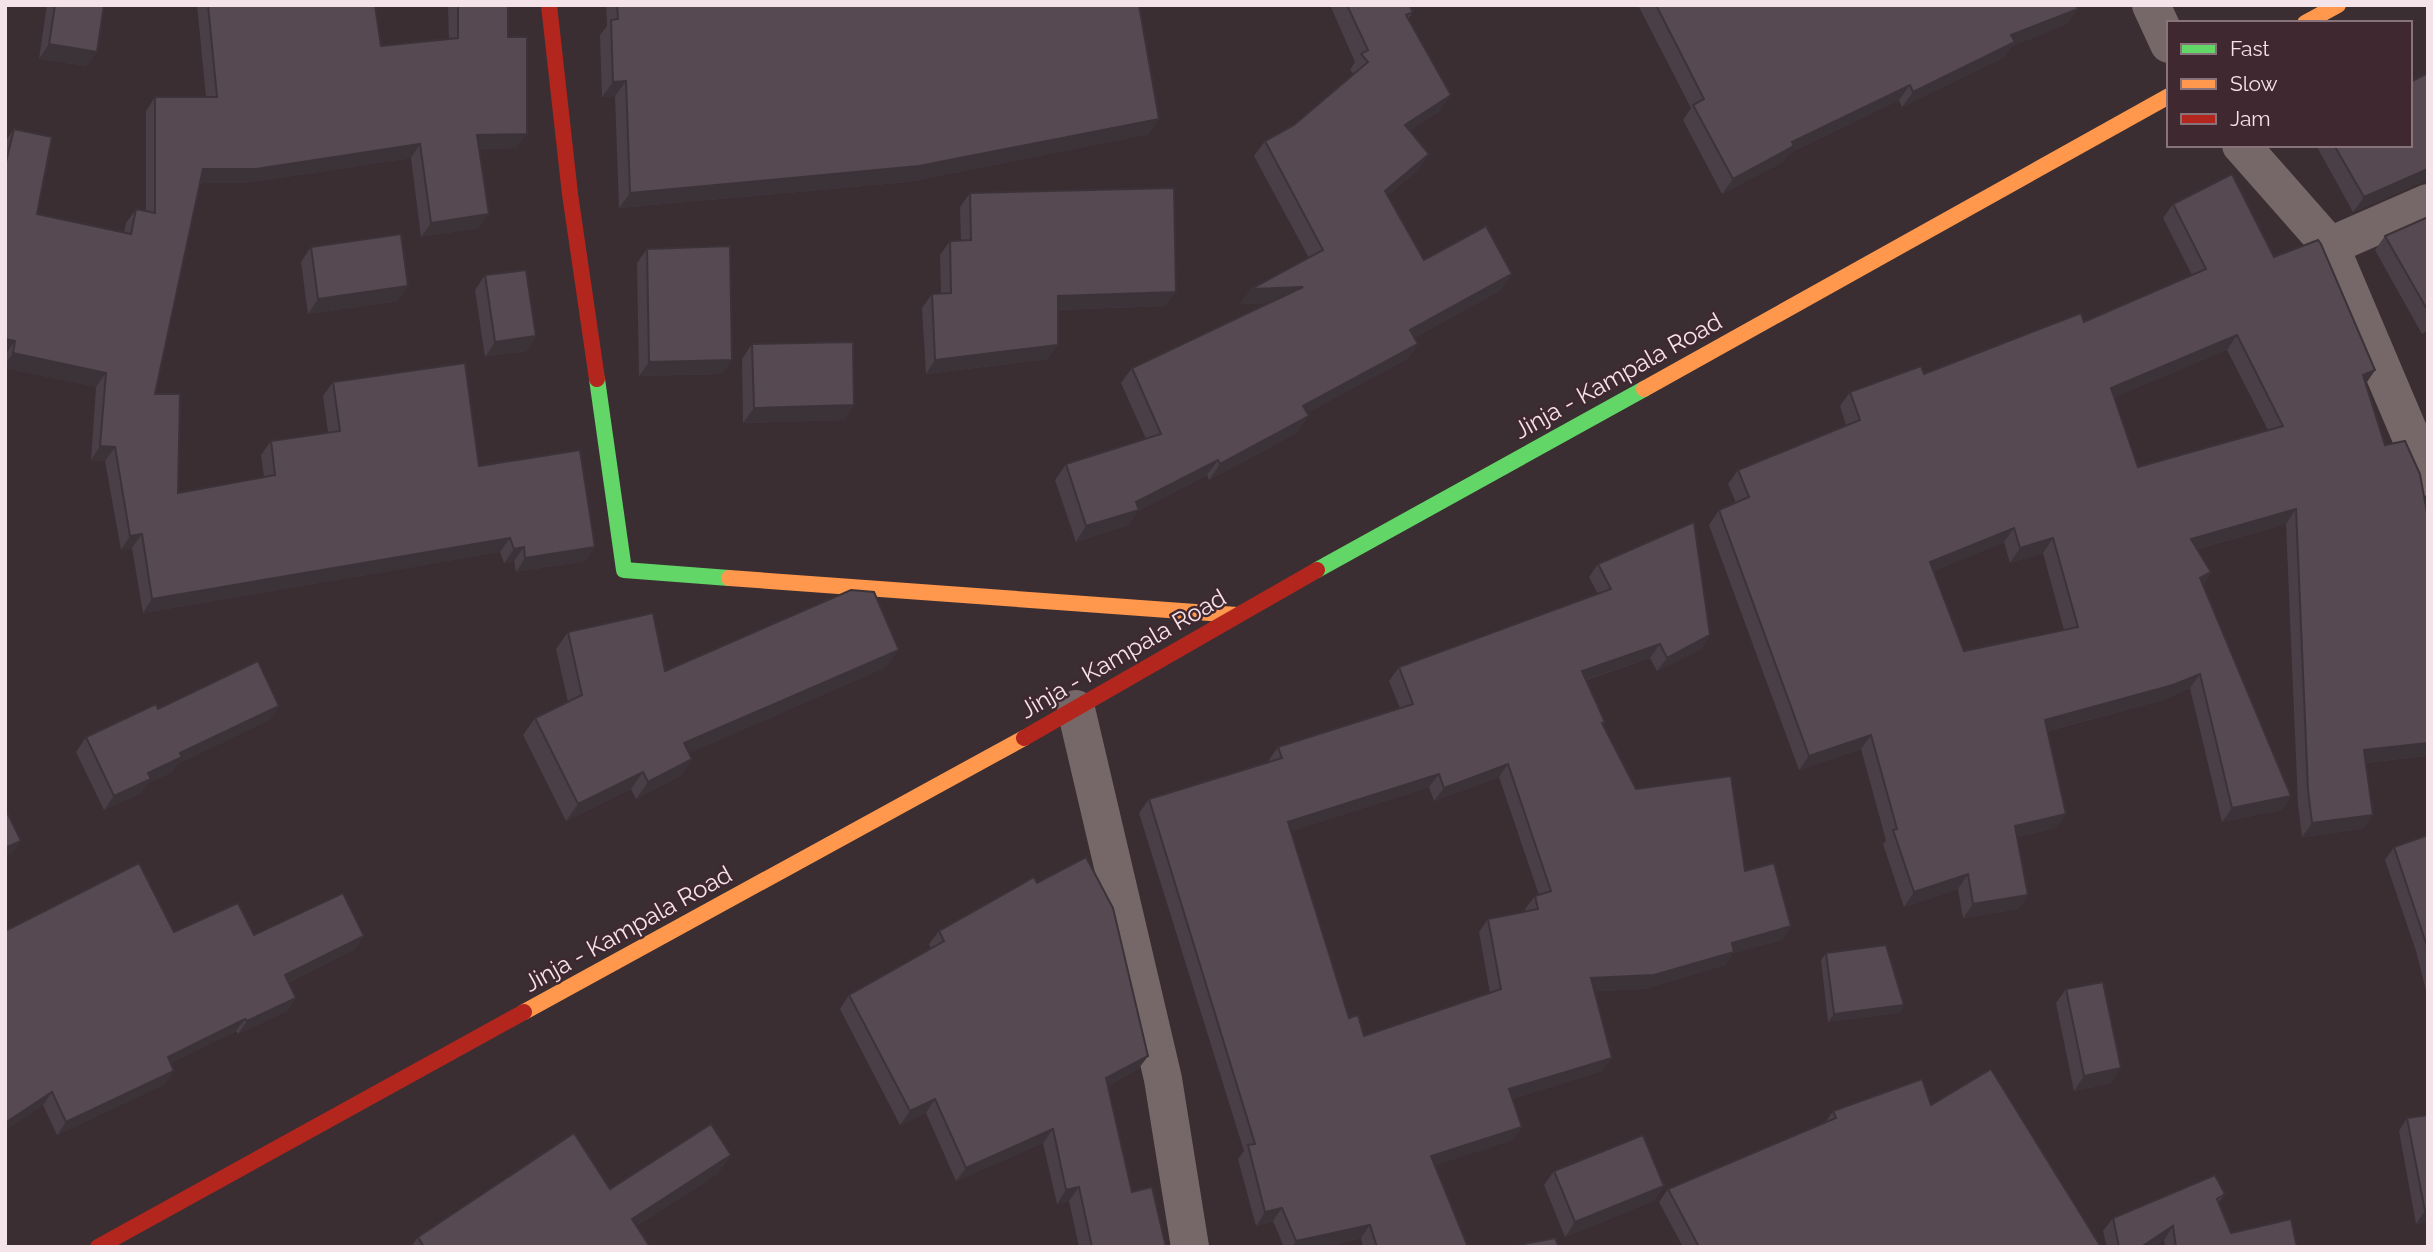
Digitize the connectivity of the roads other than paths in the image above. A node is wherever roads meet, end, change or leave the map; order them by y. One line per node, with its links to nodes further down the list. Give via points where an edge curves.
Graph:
1 (549, 5): 11 (main road, via 570,194 624,570)
2 (2151, 5): 5 (street)
3 (2338, 5): 4 (main road)
4 (2309, 21)
5 (2167, 40)
6 (2167, 97): 11 (main road, Jinja - Kampala Road)
7 (2243, 147): 9 (street)
8 (2428, 203): 9 (street)
9 (2330, 246): 10 (street)
10 (2428, 477)
11 (1237, 615): 12 (main road, Jinja - Kampala Road)
12 (1076, 709): 13 (main road, Jinja - Kampala Road); 14 (street, via 1164,1079)
13 (98, 1247)
14 (1190, 1247)

